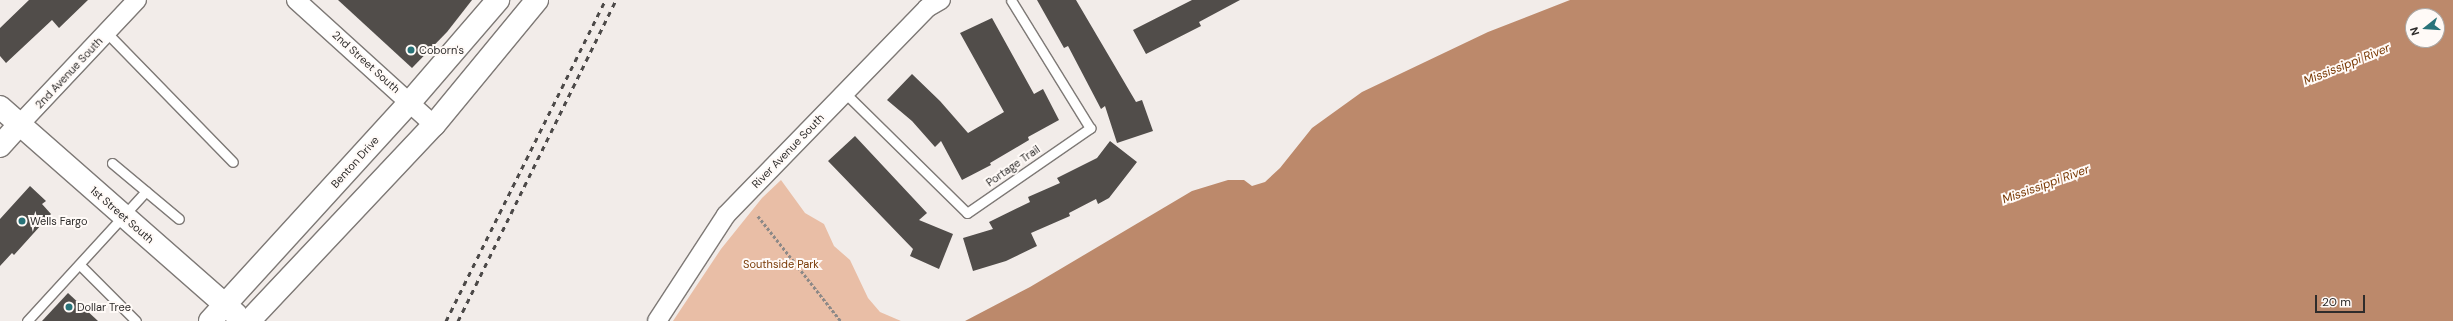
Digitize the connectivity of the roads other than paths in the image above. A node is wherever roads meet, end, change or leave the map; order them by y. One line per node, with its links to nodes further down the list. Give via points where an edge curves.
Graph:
1 (296, 0): 9 (street, 2nd Street South)
2 (498, 0): 9 (main road, Benton Drive)
3 (537, 0): 12 (main road)
4 (1011, 0): 8 (lane, Portage Trail, via 1090,128 967,213)
5 (135, 1): 7 (street, 2nd Avenue South)
6 (930, 3): 8 (street, River Avenue South)
7 (107, 33): 11 (street, 2nd Avenue South); 14 (lane)
8 (845, 93): 26 (street, River Avenue South, via 726,215)
9 (410, 102): 12 (street, 2nd Street South); 20 (main road, Benton Drive)
10 (0, 107): 11 (main road, 1st Street South)
11 (19, 125): 13 (main road, 2nd Avenue South); 17 (main road, 1st Street South)
12 (434, 125): 25 (main road)
13 (0, 146)
14 (234, 162)
15 (112, 163): 16 (lane)
16 (146, 191): 17 (lane); 18 (lane)
17 (123, 217): 19 (lane); 20 (main road, 1st Street South)
18 (179, 219)
19 (80, 265): 21 (lane); 22 (lane)
20 (224, 304): 23 (main road, Benton Drive); 24 (main road, 1st Street South)
21 (27, 321)
22 (136, 321)
23 (210, 321)
24 (245, 321)
25 (249, 321)
26 (657, 321)

